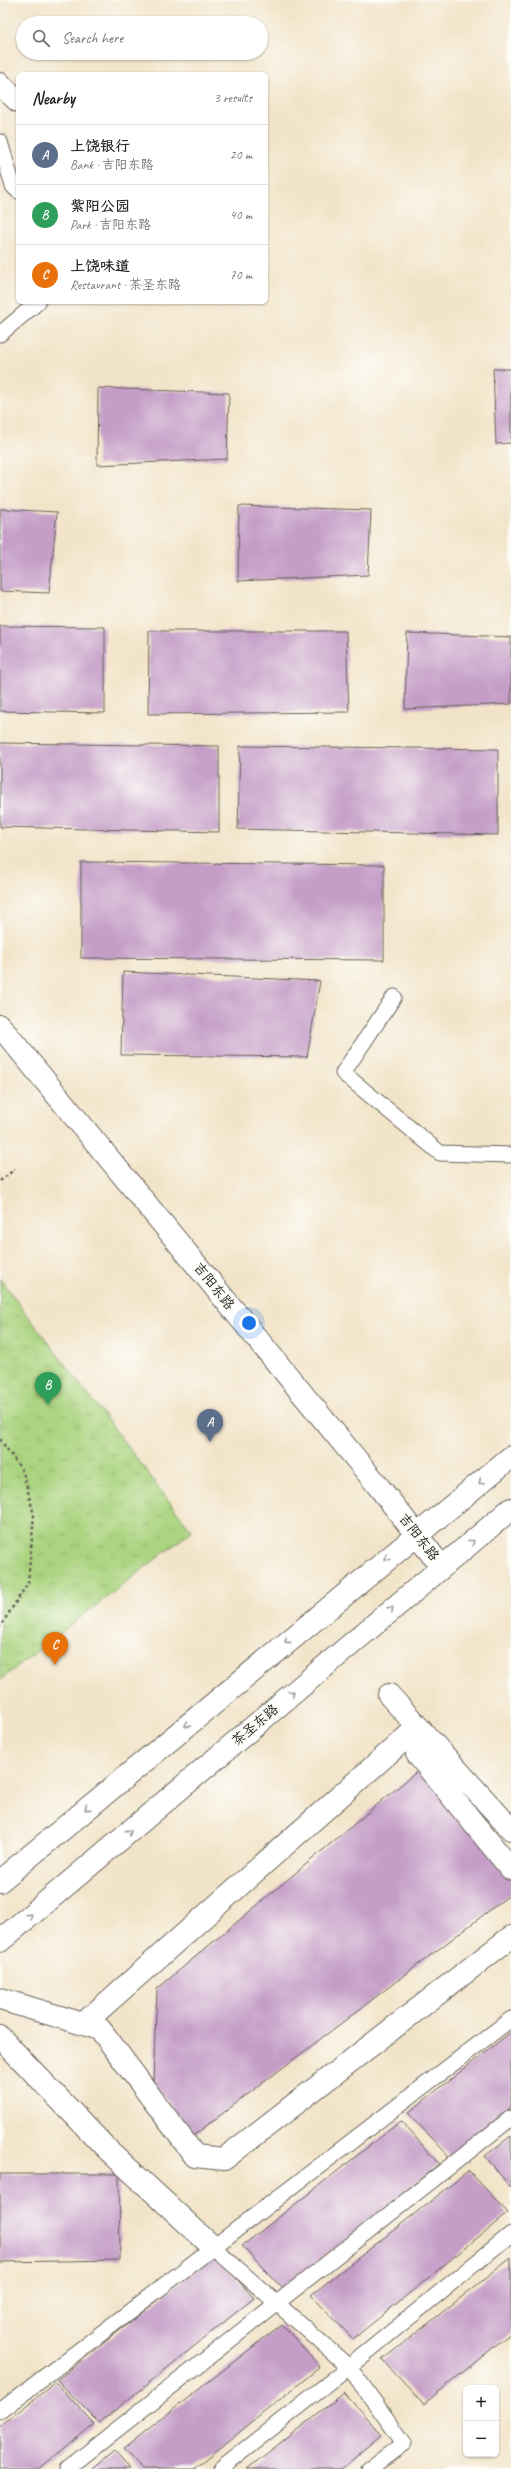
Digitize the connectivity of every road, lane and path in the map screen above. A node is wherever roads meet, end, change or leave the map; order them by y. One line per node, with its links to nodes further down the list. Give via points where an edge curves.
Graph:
1 (0, 84): 2 (main road)
2 (16, 99)
3 (0, 142): 4 (lane)
4 (16, 189)
5 (36, 304): 6 (lane)
6 (0, 334)
7 (394, 998): 9 (lane, via 343,1073 440,1153)
8 (0, 1026): 15 (main road, 吉阳东路)
9 (511, 1155)
10 (15, 1169): 11 (path)
11 (0, 1181)
12 (0, 1439): 17 (path, via 23,1472 34,1516 28,1582)
13 (511, 1457): 15 (main road, one-way to 15)
14 (511, 1509): 16 (main road, 茶圣东路, one-way to 14)
15 (417, 1533): 16 (main road, 吉阳东路); 22 (main road, one-way to 22)
16 (441, 1566): 24 (main road, 茶圣东路, one-way to 16)
17 (0, 1628)
18 (389, 1694): 19 (main road)
19 (418, 1727): 20 (main road); 21 (main road, via 417,1754); 27 (main road)
20 (511, 1829)
21 (511, 1869)
22 (0, 1881)
23 (511, 1937): 27 (main road, via 224,2159 195,2156 100,2029)
24 (0, 1941)
25 (0, 1999): 27 (main road)
26 (511, 2019): 31 (lane)
27 (83, 2024)
28 (0, 2037): 31 (main road, via 106,2148)
29 (511, 2118): 32 (lane)
30 (511, 2234): 33 (lane)
31 (213, 2247): 32 (lane); 34 (lane)
32 (277, 2304): 33 (lane); 35 (lane)
33 (349, 2367): 36 (lane); 37 (lane, via 404,2443)
34 (0, 2411)
35 (66, 2469)
36 (220, 2469)
37 (369, 2469)

